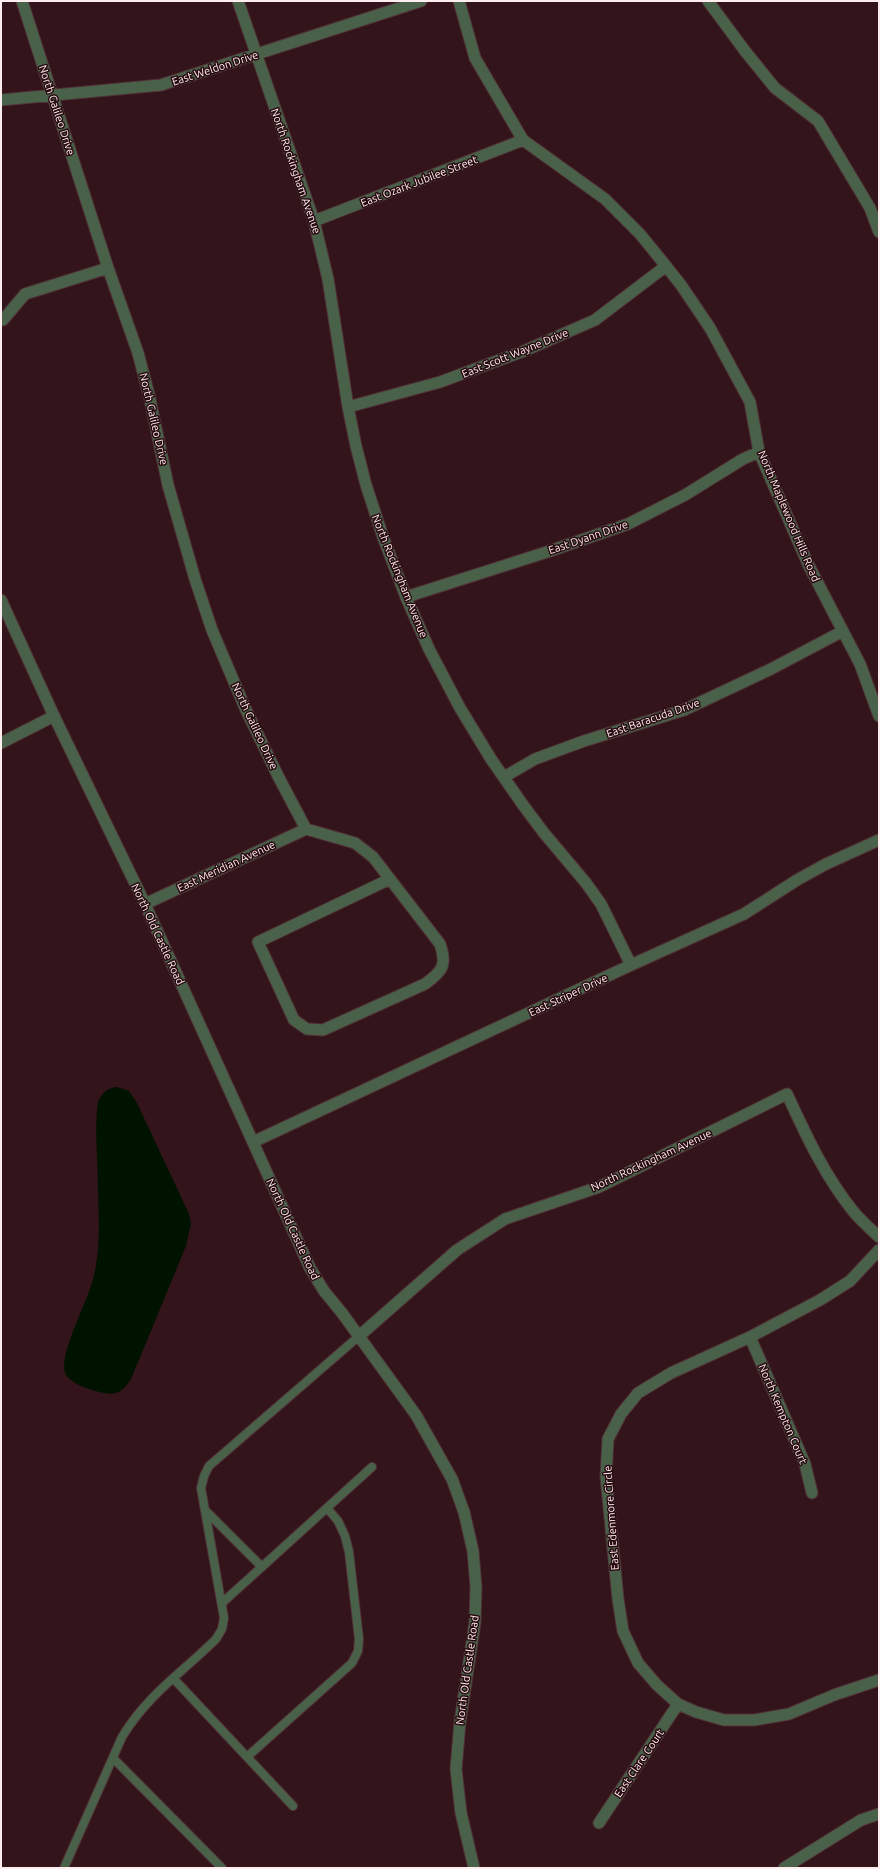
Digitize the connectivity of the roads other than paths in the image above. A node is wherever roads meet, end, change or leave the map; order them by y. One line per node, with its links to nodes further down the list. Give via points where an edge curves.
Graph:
1 (22, 1): 7 (street, North Galileo Drive)
2 (238, 1): 6 (street, North Rockingham Avenue)
3 (422, 1): 6 (street, East Weldon Drive)
4 (459, 1): 9 (street, North Maplewood Hills Road, via 475,58)
5 (708, 1): 11 (street, via 775,88 818,121 870,208)
6 (256, 54): 7 (street, East Weldon Drive, via 161,85); 10 (street, North Rockingham Avenue)
7 (52, 96): 8 (street, East Weldon Drive); 13 (street, North Galileo Drive)
8 (1, 100)
9 (523, 140): 10 (street, East Ozark Jubilee Street); 12 (street, North Maplewood Hills Road, via 605,199 640,234)
10 (314, 221): 15 (street, North Rockingham Avenue, via 328,279)
11 (879, 232)
12 (666, 266): 15 (street, East Scott Wayne Drive, via 595,320 524,351 440,382); 16 (street, North Maplewood Hills Road, via 710,328 750,402)
13 (108, 268): 14 (street, via 25,294); 24 (street, North Galileo Drive, via 138,353 168,485 212,630 246,710)
14 (3, 320)
15 (348, 407): 17 (street, North Rockingham Avenue, via 366,485)
16 (760, 452): 17 (street, East Dyann Drive, via 743,458 685,496 628,524); 19 (street, North Maplewood Hills Road, via 809,566)
17 (406, 597): 23 (street, North Rockingham Avenue, via 429,649 460,708)
18 (1, 600): 20 (street, North Old Castle Road)
19 (843, 630): 21 (street, North Maplewood Hills Road, via 860,664); 23 (street, East Baracuda Drive, via 771,669 684,710 535,759)
20 (54, 716): 22 (street); 27 (street, North Old Castle Road)
21 (879, 716)
22 (1, 742)
23 (504, 777): 28 (street, North Rockingham Avenue, via 544,833 601,904)
24 (306, 828): 26 (street, via 355,843 373,856); 27 (street, East Meridian Avenue)
25 (879, 840): 28 (street, East Striper Drive, via 826,864 744,914)
26 (390, 879): 26 (street, via 440,944 444,958 439,974 425,984 323,1030 307,1029 294,1020 258,942)
27 (145, 904): 29 (street, North Old Castle Road)
28 (631, 965): 29 (street, East Striper Drive)
29 (253, 1142): 32 (street, North Old Castle Road, via 310,1268)
30 (879, 1237): 32 (street, North Rockingham Avenue, via 854,1212 826,1174 808,1141 788,1094 599,1187 505,1218 457,1250)
31 (879, 1250): 33 (street, East Edenmore Circle, via 850,1282)
32 (358, 1336): 37 (lane, via 209,1466 201,1488); 50 (street, North Old Castle Road, via 416,1415 436,1448 464,1512 476,1586 475,1622 460,1722 456,1769 461,1813)
33 (750, 1337): 35 (street, North Kempton Court, via 805,1464); 42 (street, East Edenmore Circle, via 671,1373 638,1393 621,1414 608,1439 606,1477 623,1631 638,1663)
34 (372, 1467): 36 (lane)
35 (812, 1493)
36 (327, 1508): 38 (lane); 43 (lane, via 340,1526 349,1552 359,1639 358,1651 352,1663)
37 (205, 1510): 38 (lane); 39 (lane)
38 (262, 1567): 39 (lane)
39 (222, 1603): 40 (lane, via 224,1618 222,1629 216,1639)
40 (173, 1678): 43 (lane); 44 (lane, via 143,1706 132,1721)
41 (879, 1680): 42 (street, East Edenmore Circle, via 834,1695 790,1714 754,1720 724,1720)
42 (678, 1704): 47 (street, East Clare Court)
43 (247, 1757): 45 (lane)
44 (113, 1758): 48 (lane); 49 (lane)
45 (293, 1806)
46 (879, 1814): 51 (street, via 861,1820)
47 (599, 1822)
48 (64, 1868)
49 (222, 1868)
50 (474, 1868)
51 (784, 1868)

